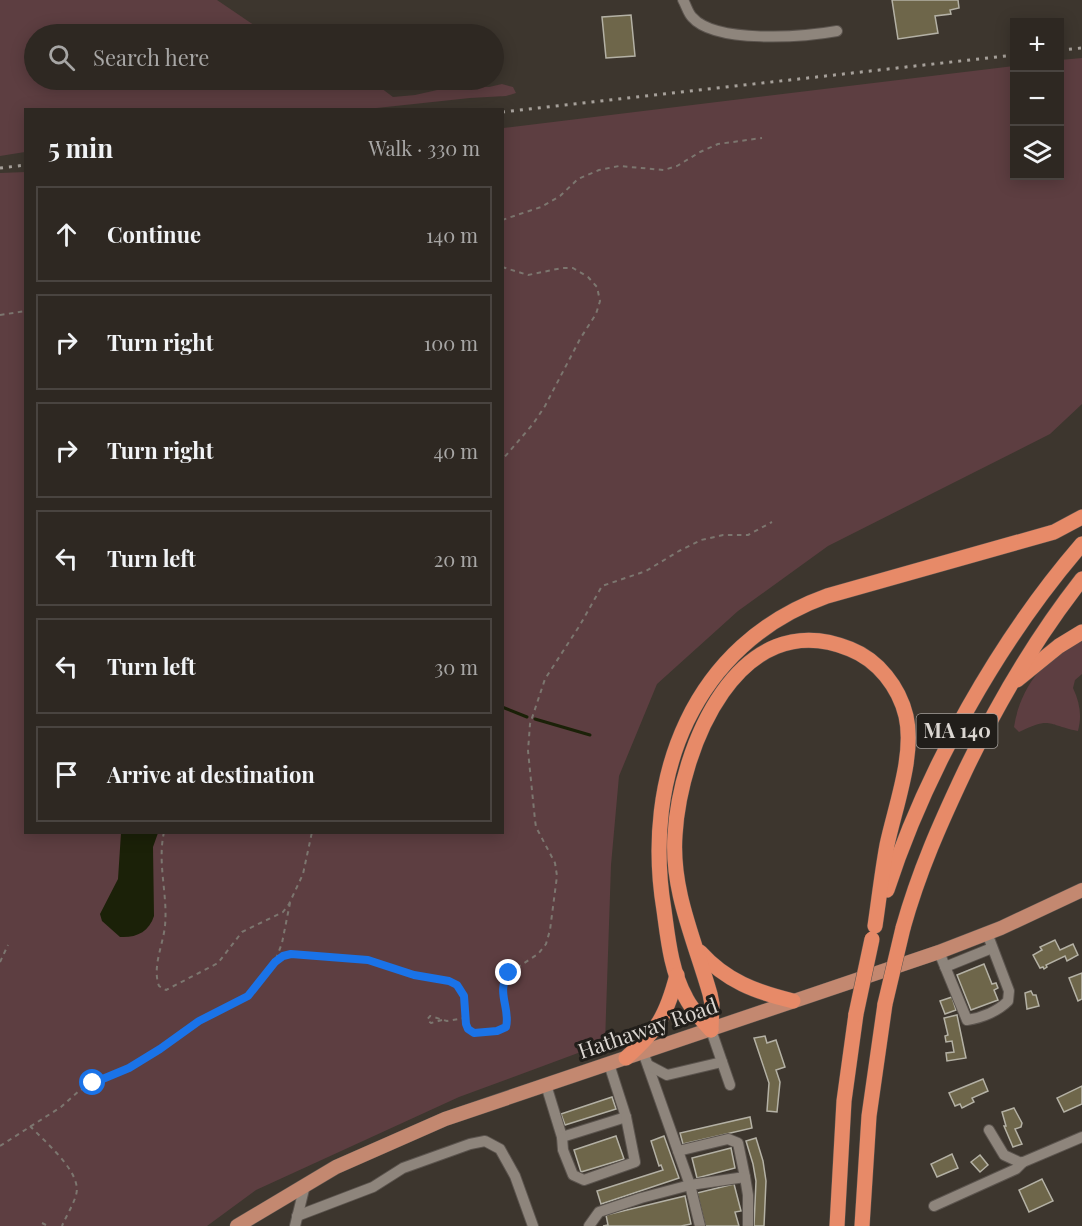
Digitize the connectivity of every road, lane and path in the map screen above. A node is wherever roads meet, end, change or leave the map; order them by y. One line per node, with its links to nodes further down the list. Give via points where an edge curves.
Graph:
1 (683, 0): 2 (street, via 692,17 705,27 724,33 784,38)
2 (837, 31)
3 (762, 138): 4 (path, via 718,144 664,170 619,166 599,170 578,178 560,196 541,207)
4 (504, 219)
5 (504, 268): 8 (path, via 528,276 573,267 597,287 600,300 545,406)
6 (24, 311): 7 (path)
7 (0, 315)
8 (504, 458)
9 (1082, 517): 28 (highway, via 1054,532 1013,545 812,602 768,625 724,663 687,719 673,752 663,799 658,871)
10 (772, 522): 30 (path, via 748,535 701,540 646,572 605,584 597,591 545,679 530,724 528,751 535,820 557,870 548,938 538,954 504,980 506,1027 474,1033 468,1029)
11 (1082, 544): 19 (highway, MA 140, via 1025,616 963,719 904,843)
12 (1082, 579): 14 (highway, MA 140)
13 (1082, 632): 14 (highway)
14 (1008, 688): 47 (highway, MA 140, bridge, via 939,826 917,881 885,1004)
15 (164, 834): 18 (path, via 160,865 165,917 156,976 163,990 218,963 242,932 283,912)
16 (312, 834): 18 (path)
17 (1081, 894): 20 (main road, Hathaway Road)
18 (291, 901): 26 (path)
19 (874, 932): 22 (highway, via 887,847 906,766 906,717 893,686 864,656 833,643 795,642 764,652 751,661 723,693 698,736 680,798 675,846 682,905); 42 (highway, MA 140, bridge, via 856,1014)
20 (987, 933): 23 (street); 24 (main road, Hathaway Road)
21 (8, 945): 25 (path)
22 (696, 947): 29 (highway, via 714,967 739,984); 32 (highway, via 712,1004)
23 (992, 948): 27 (street); 27 (street, via 1009,991 1008,1001 976,1019 967,1020)
24 (939, 952): 27 (street); 29 (main road, Hathaway Road)
25 (0, 962)
26 (275, 962): 30 (path, via 291,954 360,959 449,981 464,996); 40 (path, via 248,996 199,1021 129,1068 80,1090)
27 (945, 967)
28 (677, 975): 32 (highway, via 686,998); 33 (highway, via 665,1013)
29 (793, 1001): 32 (main road, Hathaway Road)
30 (465, 1018): 31 (path)
31 (442, 1020)
32 (711, 1030): 34 (main road, Hathaway Road); 35 (street)
33 (626, 1058): 34 (main road, Hathaway Road); 36 (main road, Hathaway Road)
34 (645, 1058): 35 (street, via 667,1075); 46 (street)
35 (722, 1062): 38 (street)
36 (609, 1064): 37 (main road, Hathaway Road); 39 (street)
37 (546, 1085): 43 (street); 50 (main road, Hathaway Road, via 426,1127)
38 (730, 1085)
39 (626, 1117): 43 (street); 43 (street, via 635,1162 584,1180 573,1175)
40 (30, 1126): 45 (path); 56 (path, via 76,1180 76,1195)
41 (989, 1130): 48 (street, via 1004,1155)
42 (842, 1131): 62 (highway); 63 (highway, MA 140)
43 (562, 1137)
44 (1080, 1137): 48 (street)
45 (0, 1146)
46 (678, 1151): 49 (street, via 728,1139 738,1143); 51 (street)
47 (866, 1153): 64 (highway, MA 140); 65 (highway)
48 (1023, 1162): 52 (street, via 1016,1169)
49 (745, 1176): 51 (street); 61 (street)
50 (305, 1185): 53 (street); 57 (main road, Hathaway Road)
51 (690, 1185): 59 (street, via 599,1212); 60 (street)
52 (934, 1206)
53 (296, 1221): 58 (street, via 373,1187 404,1168 485,1142 500,1149 515,1176)
54 (42, 1223): 55 (path)
55 (48, 1226)
56 (62, 1226)
57 (237, 1226)
58 (533, 1226)
59 (589, 1226)
60 (700, 1226)
61 (748, 1226)
62 (828, 1226)
63 (837, 1226)
64 (862, 1226)
65 (869, 1226)

